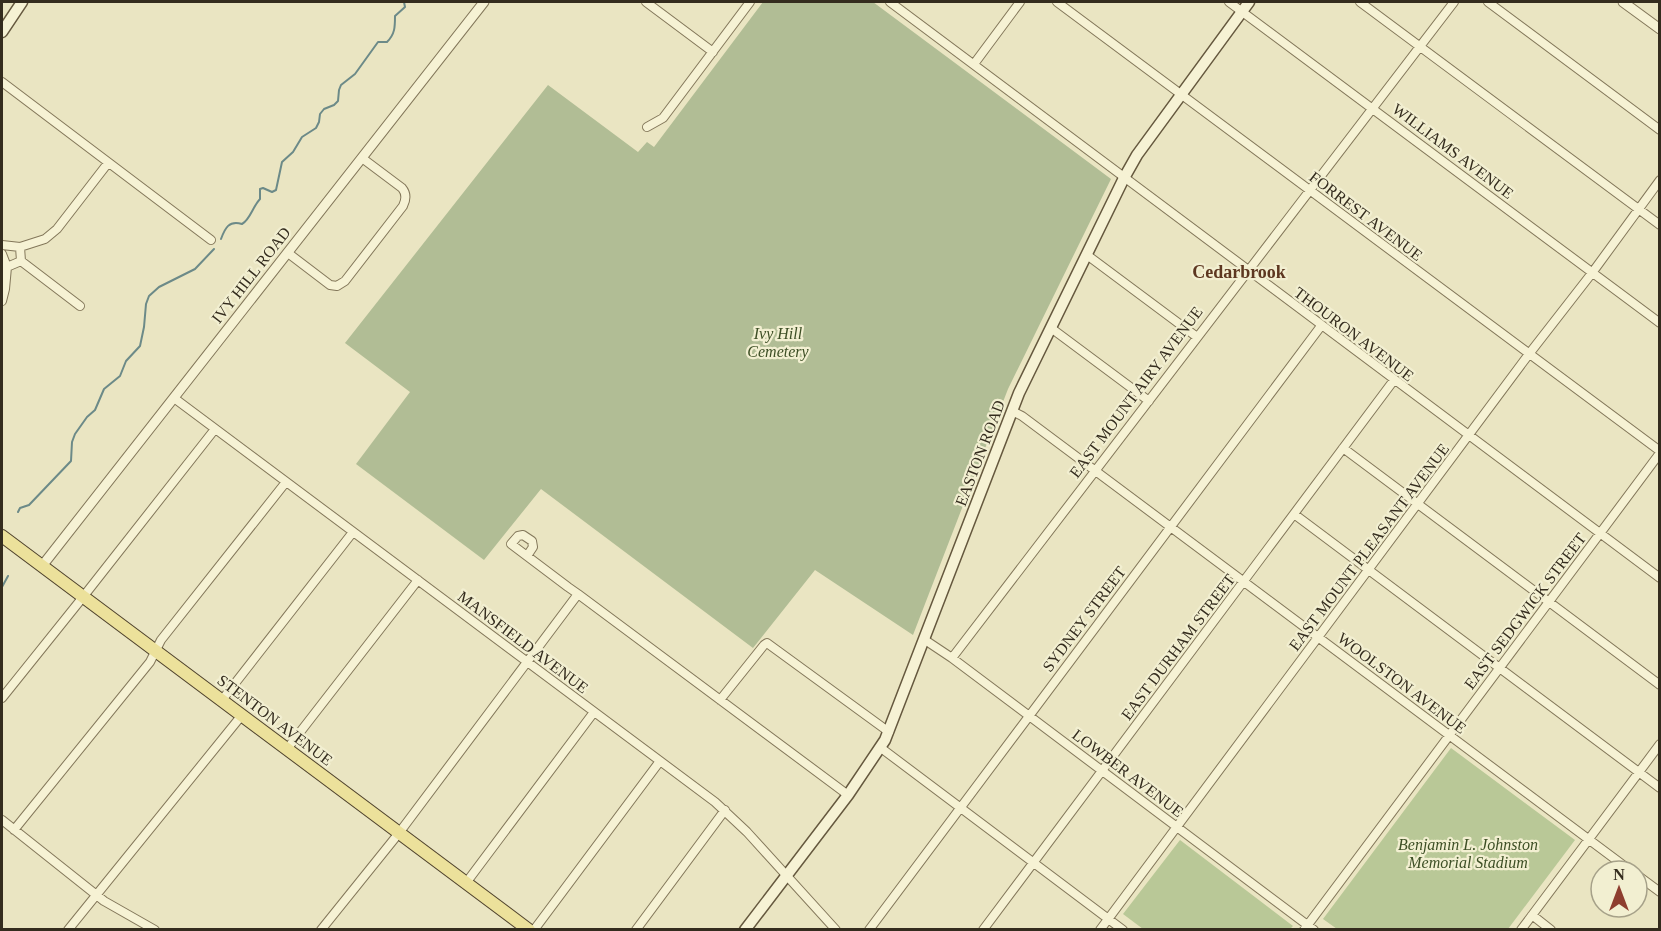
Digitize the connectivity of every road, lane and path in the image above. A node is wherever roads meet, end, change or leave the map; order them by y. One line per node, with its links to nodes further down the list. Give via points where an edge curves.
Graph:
1 (22, 2): 15 (main road)
2 (484, 2): 24 (street, IVY HILL ROAD)
3 (646, 2): 17 (street)
4 (750, 2): 17 (street)
5 (890, 2): 18 (street, THOURON AVENUE)
6 (1020, 2): 18 (street)
7 (1057, 2): 20 (street, FORREST AVENUE)
8 (1229, 2): 13 (street, WILLIAMS AVENUE)
9 (1360, 2): 16 (street)
10 (1454, 2): 16 (street, EAST MOUNT AIRY AVENUE)
11 (1488, 2): 23 (street)
12 (1623, 2): 14 (street)
13 (1245, 6): 20 (main road, EASTON ROAD); 21 (street, WILLIAMS AVENUE)
14 (1659, 29)
15 (2, 32)
16 (1420, 46): 21 (street, EAST MOUNT AIRY AVENUE); 29 (street)
17 (713, 52): 22 (street, via 663,118)
18 (974, 64): 26 (street, THOURON AVENUE)
19 (2, 82): 25 (street)
20 (1181, 94): 26 (main road, EASTON ROAD); 28 (street, FORREST AVENUE)
21 (1373, 109): 28 (street, EAST MOUNT AIRY AVENUE); 40 (street, WILLIAMS AVENUE)
22 (647, 127)
23 (1659, 130)
24 (362, 158): 34 (street, IVY HILL ROAD); 34 (street, via 402,188 406,200 345,281 330,285)
25 (108, 163): 31 (street); 33 (street, via 57,230 45,239)
26 (1124, 178): 36 (main road, EASTON ROAD); 39 (street, THOURON AVENUE)
27 (1659, 180): 29 (street, EAST MOUNT PLEASANT AVENUE)
28 (1310, 190): 39 (street, EAST MOUNT AIRY AVENUE); 47 (street, FORREST AVENUE)
29 (1638, 209): 30 (street); 40 (street, EAST MOUNT PLEASANT AVENUE)
30 (1659, 225)
31 (211, 240)
32 (2, 245): 33 (street)
33 (21, 247): 37 (street)
34 (288, 253): 49 (street, IVY HILL ROAD)
35 (2, 254): 38 (street)
36 (1087, 255): 45 (main road, EASTON ROAD); 46 (street)
37 (21, 261): 38 (street); 42 (street)
38 (7, 267): 41 (street)
39 (1248, 271): 44 (street, THOURON AVENUE); 46 (street, EAST MOUNT AIRY AVENUE)
40 (1593, 273): 43 (street, WILLIAMS AVENUE); 47 (street, EAST MOUNT PLEASANT AVENUE)
41 (2, 301)
42 (80, 306)
43 (1659, 323)
44 (1321, 326): 48 (street, THOURON AVENUE); 60 (street, SYDNEY STREET)
45 (1051, 328): 50 (street); 51 (main road, EASTON ROAD)
46 (1197, 337): 50 (street, EAST MOUNT AIRY AVENUE)
47 (1529, 354): 53 (street, EAST MOUNT PLEASANT AVENUE); 55 (street, FORREST AVENUE)
48 (1394, 380): 53 (street, THOURON AVENUE); 54 (street, EAST DURHAM STREET)
49 (174, 398): 52 (street, MANSFIELD AVENUE); 65 (street, IVY HILL ROAD)
50 (1149, 401): 56 (street, EAST MOUNT AIRY AVENUE)
51 (1012, 411): 56 (street, WOOLSTON AVENUE); 74 (main road, EASTON ROAD)
52 (215, 429): 57 (street, MANSFIELD AVENUE); 71 (street)
53 (1468, 436): 58 (street, EAST MOUNT PLEASANT AVENUE); 62 (street, THOURON AVENUE)
54 (1343, 448): 58 (street); 59 (street, EAST DURHAM STREET)
55 (1659, 452): 62 (street, EAST SEDGWICK STREET)
56 (1095, 470): 60 (street, WOOLSTON AVENUE); 76 (street, EAST MOUNT AIRY AVENUE)
57 (286, 482): 61 (street, MANSFIELD AVENUE); 75 (street)
58 (1417, 504): 66 (street, EAST MOUNT PLEASANT AVENUE); 72 (street)
59 (1294, 514): 66 (street); 69 (street, EAST DURHAM STREET)
60 (1170, 526): 69 (street, WOOLSTON AVENUE); 85 (street, SYDNEY STREET)
61 (353, 532): 68 (street, MANSFIELD AVENUE); 81 (street)
62 (1599, 533): 67 (street, THOURON AVENUE); 72 (street, EAST SEDGWICK STREET)
63 (2, 536): 65 (main road, STENTON AVENUE)
64 (527, 556): 64 (street, via 533,547 530,539 516,537 511,543); 70 (street)
65 (42, 566): 71 (main road, STENTON AVENUE)
66 (1368, 570): 73 (street, EAST MOUNT PLEASANT AVENUE); 78 (street)
67 (1659, 578)
68 (418, 580): 77 (street, MANSFIELD AVENUE); 90 (street)
69 (1244, 581): 73 (street, WOOLSTON AVENUE); 92 (street, EAST DURHAM STREET)
70 (578, 594): 77 (street); 82 (street)
71 (83, 597): 75 (main road, STENTON AVENUE); 80 (street)
72 (1548, 602): 78 (street, EAST SEDGWICK STREET); 79 (street)
73 (1318, 637): 87 (street, WOOLSTON AVENUE); 99 (street, EAST MOUNT PLEASANT AVENUE)
74 (925, 640): 76 (street, LOWBER AVENUE); 86 (main road, EASTON ROAD)
75 (156, 651): 81 (main road, STENTON AVENUE); 100 (street)
76 (952, 658): 85 (street, LOWBER AVENUE)
77 (527, 662): 83 (street, MANSFIELD AVENUE); 101 (street)
78 (1499, 668): 87 (street, EAST SEDGWICK STREET); 93 (street)
79 (1659, 685)
80 (2, 698)
81 (222, 700): 84 (main road, STENTON AVENUE)
82 (720, 700): 86 (street, via 767,643); 95 (street)
83 (594, 712): 91 (street, MANSFIELD AVENUE); 106 (street)
84 (242, 715): 90 (main road, STENTON AVENUE); 107 (street)
85 (1029, 716): 92 (street, LOWBER AVENUE); 96 (street, SYDNEY STREET)
86 (889, 732): 89 (main road, EASTON ROAD)
87 (1449, 735): 102 (street, WOOLSTON AVENUE); 110 (street, EAST SEDGWICK STREET)
88 (1659, 744): 93 (street)
89 (881, 748): 95 (main road); 96 (street)
90 (287, 749): 101 (main road, STENTON AVENUE)
91 (660, 761): 97 (street, MANSFIELD AVENUE); 115 (street)
92 (1102, 770): 99 (street, LOWBER AVENUE); 104 (street, EAST DURHAM STREET)
93 (1639, 772): 94 (street); 102 (street)
94 (1659, 788)
95 (848, 795): 105 (main road)
96 (960, 807): 104 (street); 119 (street, SYDNEY STREET)
97 (725, 810): 105 (street, MANSFIELD AVENUE); 116 (street)
98 (2, 820): 100 (street)
99 (1177, 826): 109 (street, EAST MOUNT PLEASANT AVENUE); 110 (street, LOWBER AVENUE)
100 (14, 830): 107 (street)
101 (399, 833): 106 (main road, STENTON AVENUE); 113 (street)
102 (1589, 839): 103 (street, WOOLSTON AVENUE); 108 (street)
103 (1615, 859)
104 (1034, 862): 109 (street); 120 (street, EAST DURHAM STREET)
105 (786, 876): 117 (main road); 118 (street, MANSFIELD AVENUE)
106 (466, 883): 114 (main road, STENTON AVENUE, via 514,924)
107 (96, 895): 111 (street); 112 (street)
108 (1532, 915): 123 (street); 124 (street)
109 (1108, 918): 121 (street, EAST MOUNT PLEASANT AVENUE); 122 (street)
110 (1308, 928)
111 (68, 930)
112 (155, 930)
113 (321, 930)
114 (529, 930)
115 (534, 930)
116 (636, 930)
117 (745, 930)
118 (836, 930)
119 (869, 930)
120 (983, 930)
121 (1100, 930)
122 (1123, 930)
123 (1521, 930)
124 (1551, 930)

